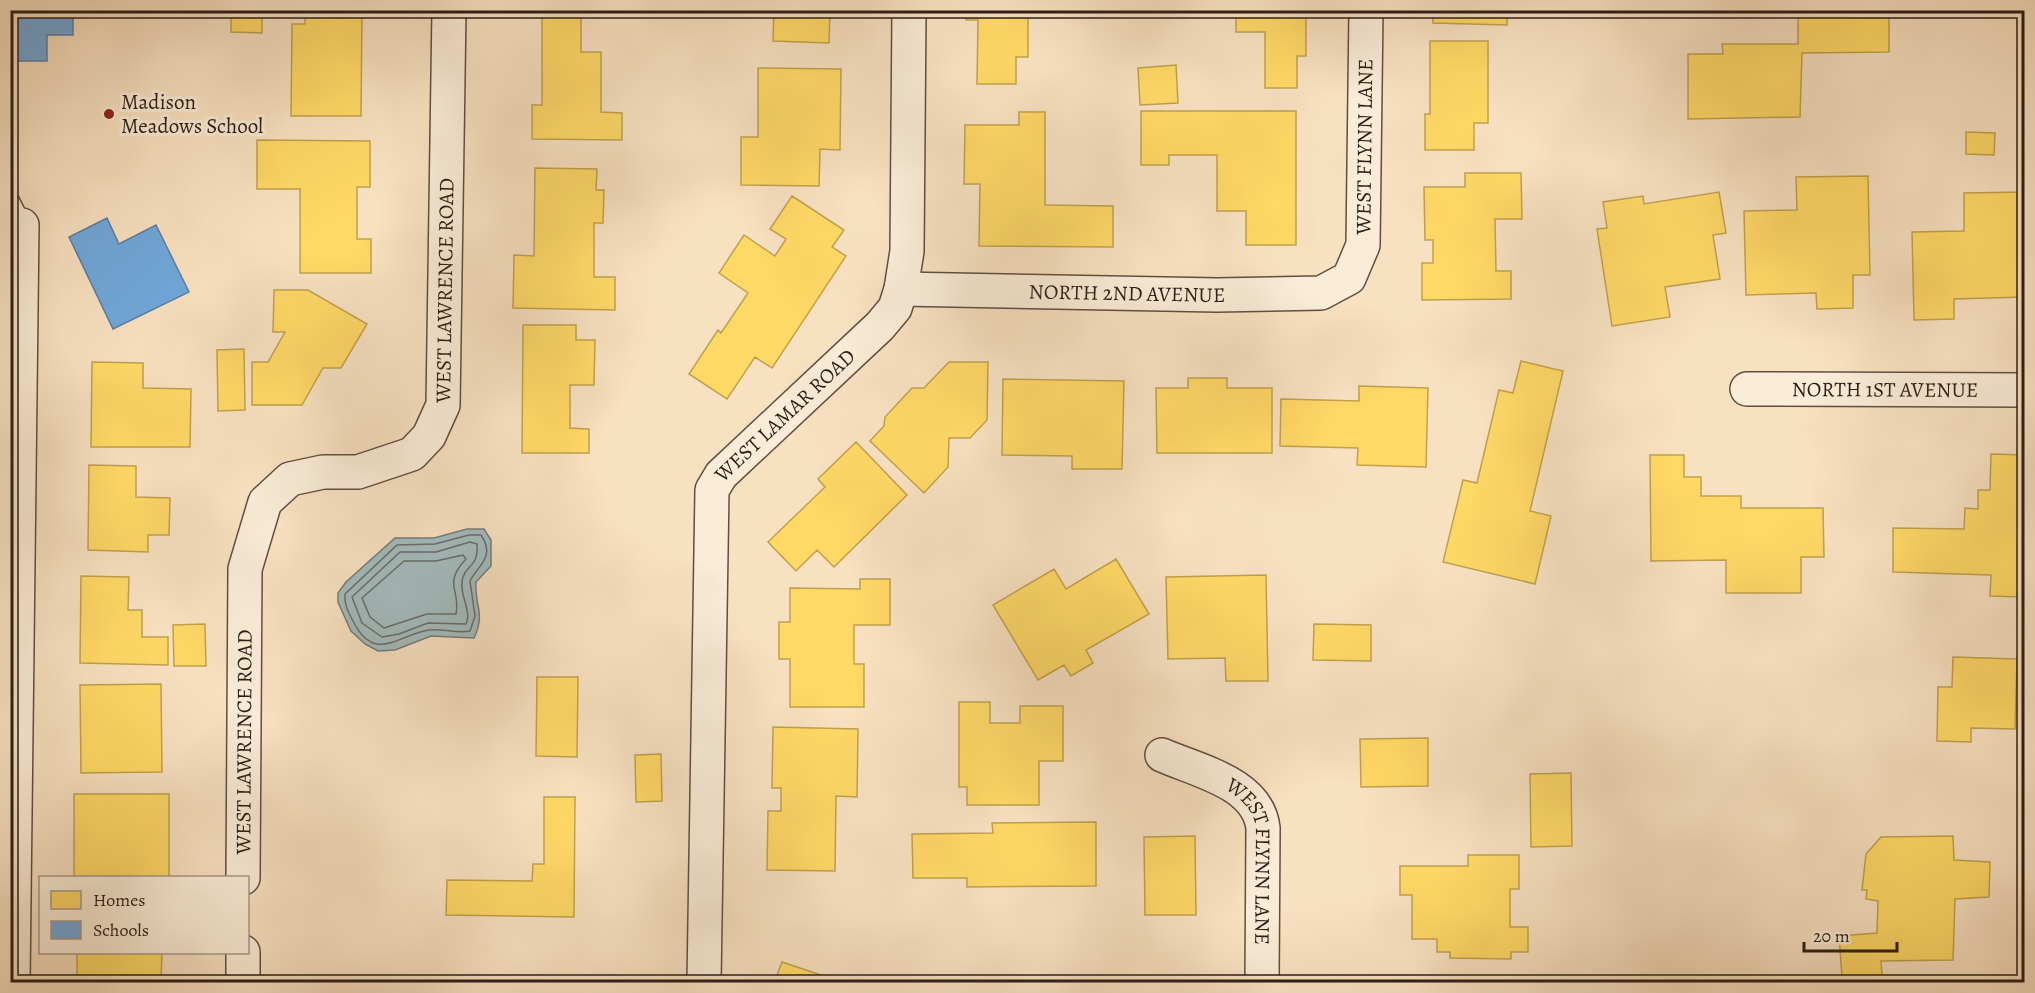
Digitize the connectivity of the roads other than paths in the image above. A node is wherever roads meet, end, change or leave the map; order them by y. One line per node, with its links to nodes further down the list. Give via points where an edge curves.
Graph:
1 (449, 10): 11 (street, WEST LAWRENCE ROAD, via 443,405 429,436 412,454 358,471 322,472 290,479 265,502 245,569)
2 (909, 10): 6 (street, WEST LAMAR ROAD, via 908,235)
3 (1366, 10): 5 (street, WEST FLYNN LANE, via 1364,245)
4 (16, 213): 9 (street)
5 (1349, 278): 6 (street, NORTH 2ND AVENUE, via 1322,293)
6 (901, 289): 15 (street, WEST LAMAR ROAD, via 895,308 880,326 721,475 712,490)
7 (1747, 389): 8 (street, NORTH 1ST AVENUE)
8 (2025, 390)
9 (16, 428): 13 (street)
10 (1162, 755): 16 (street, WEST FLYNN LANE, via 1238,788 1258,809 1263,828)
11 (243, 876)
12 (243, 954): 14 (street)
13 (14, 982)
14 (243, 982)
15 (704, 982)
16 (1262, 982)

